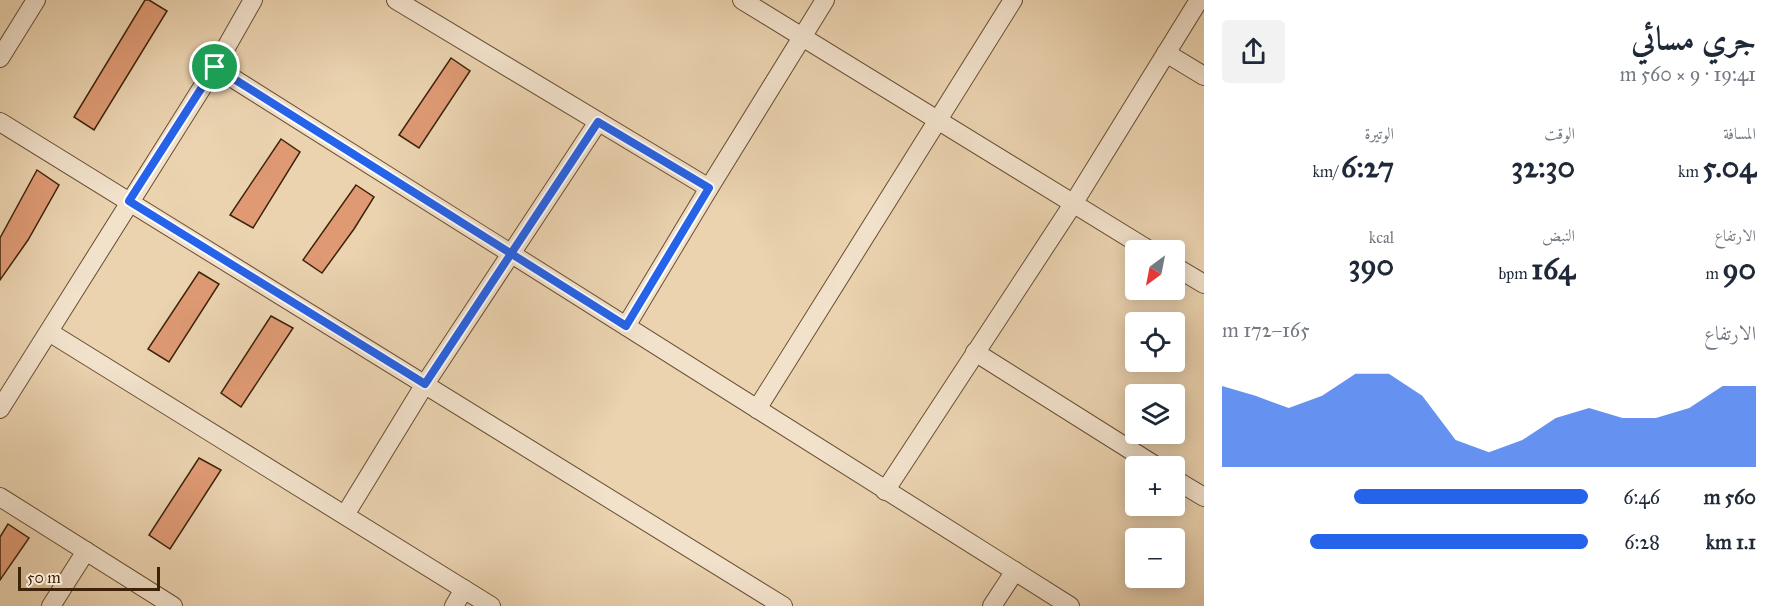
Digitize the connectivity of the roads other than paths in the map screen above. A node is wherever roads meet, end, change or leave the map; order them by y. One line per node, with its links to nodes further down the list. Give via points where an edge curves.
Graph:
1 (36, 0): 11 (street)
2 (253, 0): 12 (street)
3 (396, 0): 8 (street)
4 (742, 0): 9 (street)
5 (825, 0): 9 (street)
6 (1013, 0): 14 (street)
7 (1199, 0): 10 (street)
8 (419, 6): 16 (street)
9 (802, 37): 14 (street); 17 (street)
10 (1166, 53): 13 (street); 19 (street)
11 (0, 58)
12 (215, 67): 18 (street); 21 (street)
13 (1204, 76)
14 (938, 120): 19 (street); 29 (street)
15 (0, 122): 18 (street)
16 (598, 122): 17 (street); 21 (street)
17 (709, 188): 24 (street)
18 (129, 201): 25 (street); 27 (street)
19 (1074, 204): 20 (street); 26 (street)
20 (1133, 240)
21 (511, 253): 24 (street); 27 (street)
22 (1185, 273): 23 (street)
23 (1204, 284)
24 (626, 326): 29 (street)
25 (49, 332): 28 (street); 35 (street)
26 (975, 352): 30 (street); 32 (street)
27 (425, 384): 35 (street); 43 (street)
28 (0, 409)
29 (757, 409): 32 (street)
30 (1140, 456)
31 (1185, 485): 34 (street)
32 (885, 491): 37 (street)
33 (0, 497): 36 (street)
34 (1204, 497)
35 (345, 515): 38 (street)
36 (86, 551): 39 (street); 40 (street)
37 (1015, 571): 44 (street); 45 (street)
38 (464, 589): 41 (street); 42 (street)
39 (51, 606)
40 (173, 606)
41 (454, 606)
42 (491, 606)
43 (783, 606)
44 (992, 606)
45 (1070, 606)

